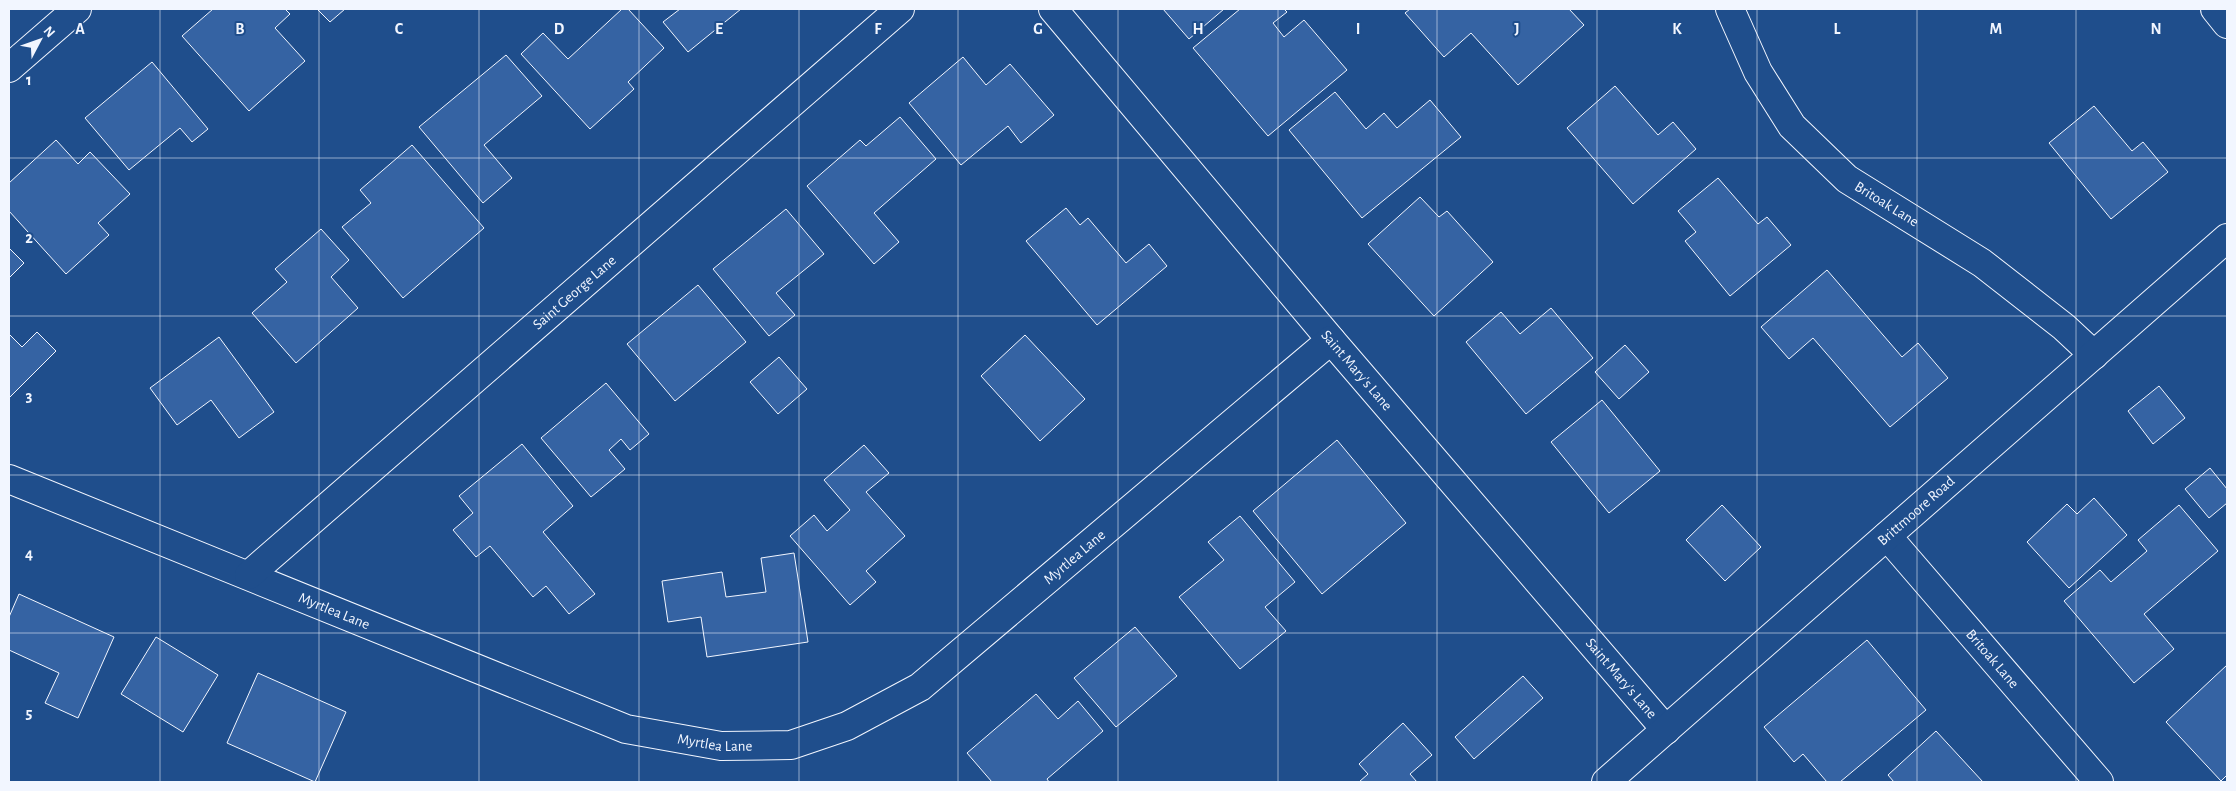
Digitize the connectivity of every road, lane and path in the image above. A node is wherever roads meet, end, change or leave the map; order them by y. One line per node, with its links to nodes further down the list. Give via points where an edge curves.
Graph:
1 (77, 9): 7 (street)
2 (900, 9): 13 (street, Saint George Lane)
3 (1053, 9): 9 (street, Saint Mary's Lane)
4 (1730, 9): 10 (street, Britoak Lane, via 1758,72 1792,126 1847,179 1982,262)
5 (2214, 9): 6 (street)
6 (2227, 24)
7 (9, 68)
8 (2227, 238): 10 (street, Brittmoore Road)
9 (1331, 340): 13 (street, Myrtlea Lane, via 920,687 847,726 791,745 721,746 626,729); 14 (street, Saint Mary's Lane)
10 (2094, 355): 12 (street, Brittmoore Road)
11 (9, 479): 13 (street, Myrtlea Lane)
12 (1887, 536): 14 (street, Brittmoore Road); 16 (street, Britoak Lane)
13 (249, 576)
14 (1666, 730): 15 (street, Brittmoore Road)
15 (1606, 782)
16 (2099, 782)

